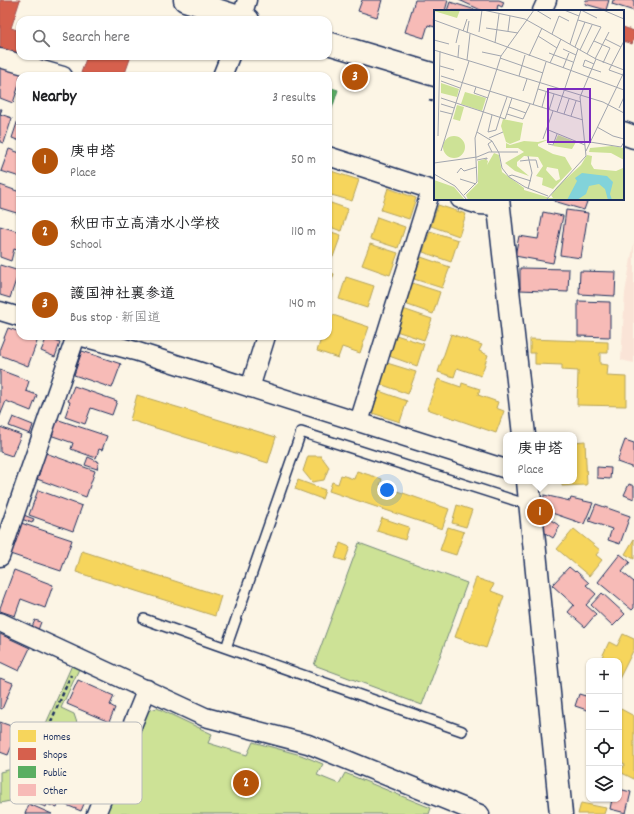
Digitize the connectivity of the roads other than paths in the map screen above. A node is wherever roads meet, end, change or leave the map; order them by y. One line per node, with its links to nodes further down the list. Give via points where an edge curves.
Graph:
1 (184, 0): 4 (street)
2 (547, 0): 3 (street)
3 (542, 10)
4 (244, 14)
5 (332, 44): 10 (street)
6 (0, 58): 8 (street)
7 (228, 60): 9 (street)
8 (49, 72)
9 (224, 72)
10 (434, 75)
11 (624, 133): 12 (street)
12 (634, 137)
13 (332, 157): 14 (street)
14 (433, 190): 24 (street)
15 (463, 200): 16 (street, via 479,205)
16 (498, 203): 25 (street)
17 (0, 311): 18 (street)
18 (16, 315)
19 (75, 340): 29 (street)
20 (112, 340): 22 (street)
21 (265, 340): 23 (street)
22 (137, 343): 23 (street)
23 (250, 388): 24 (street)
24 (359, 422): 26 (street)
25 (524, 432)
26 (503, 468)
27 (528, 484): 28 (street)
28 (531, 506): 32 (lane, via 301,432); 39 (street)
29 (0, 557)
30 (144, 619): 32 (lane)
31 (0, 622): 33 (street)
32 (226, 648): 35 (lane)
33 (146, 689): 34 (street); 38 (street, via 205,718 308,744)
34 (133, 722)
35 (462, 731)
36 (100, 804): 37 (street)
37 (96, 814)
38 (480, 814)
39 (560, 814)

